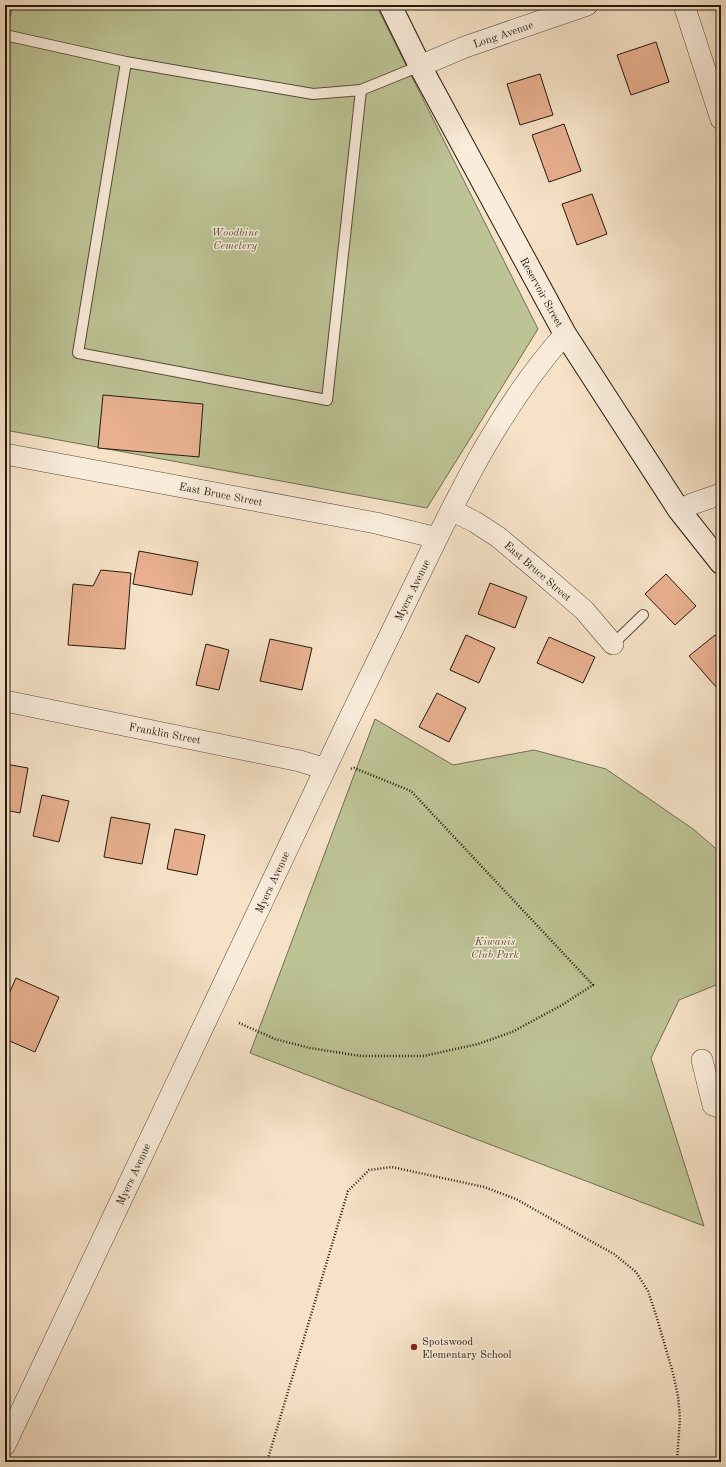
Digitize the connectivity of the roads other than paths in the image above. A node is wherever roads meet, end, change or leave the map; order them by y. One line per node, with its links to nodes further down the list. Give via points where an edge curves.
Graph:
1 (7, 5): 5 (lane)
2 (390, 5): 8 (main road, Reservoir Street)
3 (587, 5): 8 (street, Long Avenue, via 465,47)
4 (684, 5): 10 (street)
5 (5, 14)
6 (5, 35): 7 (lane)
7 (126, 62): 9 (lane, via 314,94); 9 (lane, via 78,353 327,400)
8 (420, 66): 9 (lane); 11 (main road, Reservoir Street)
9 (361, 90)
10 (721, 119)
11 (565, 334): 14 (street, Myers Avenue, via 543,359 506,412); 15 (main road, Reservoir Street)
12 (5, 454): 16 (street, East Bruce Street, via 376,523)
13 (721, 494): 15 (street)
14 (451, 510): 16 (street, Myers Avenue); 19 (street, East Bruce Street, via 498,537 584,610)
15 (679, 510): 17 (main road, Reservoir Street)
16 (437, 538): 21 (street, Myers Avenue)
17 (721, 563)
18 (642, 615): 19 (lane)
19 (613, 644)
20 (5, 701): 21 (street, Franklin Street, via 300,761)
21 (323, 772): 24 (street, Myers Avenue)
22 (702, 1060): 23 (street, via 713,1105)
23 (721, 1108)
24 (5, 1445)

